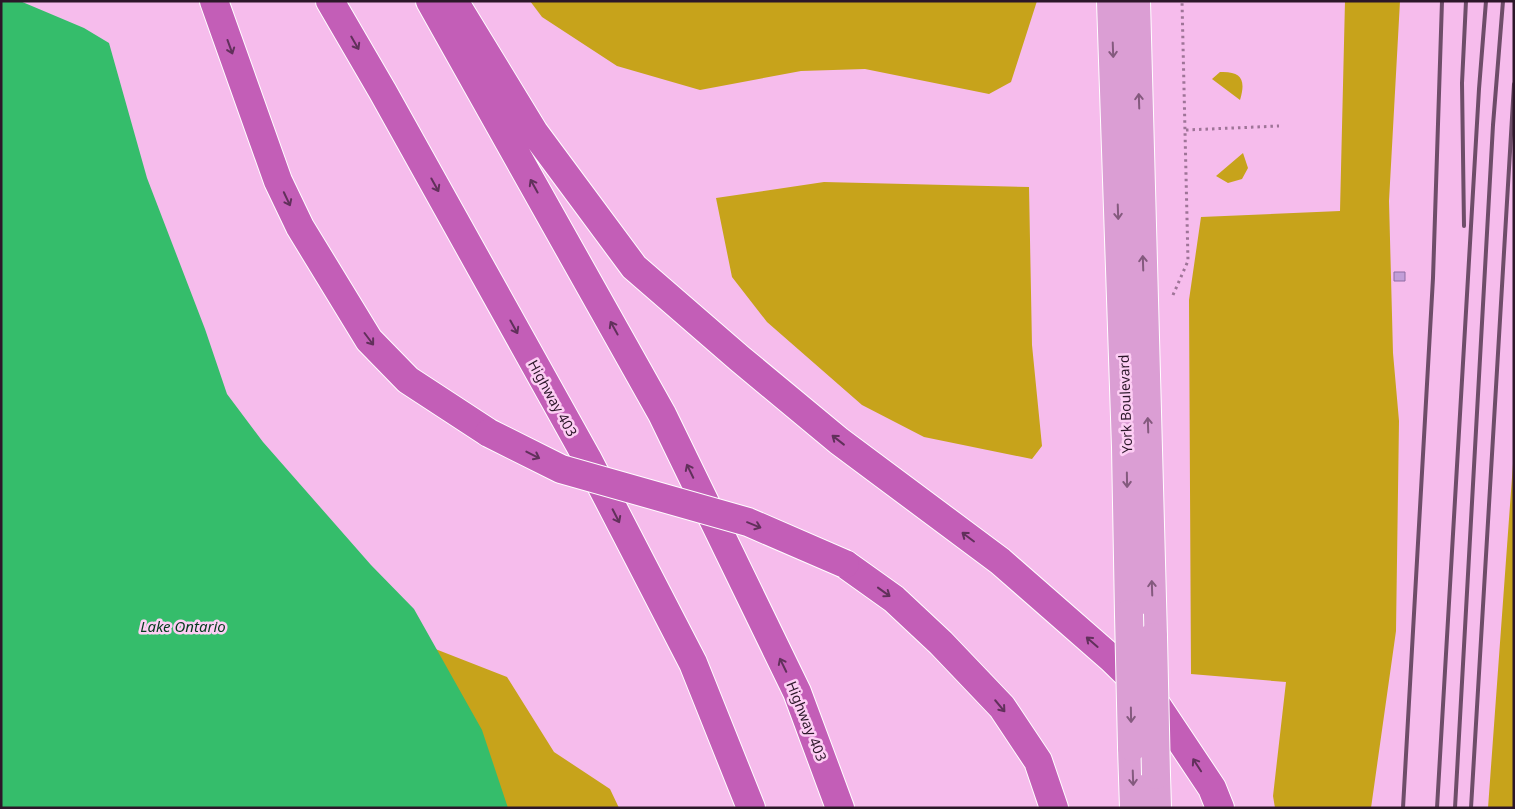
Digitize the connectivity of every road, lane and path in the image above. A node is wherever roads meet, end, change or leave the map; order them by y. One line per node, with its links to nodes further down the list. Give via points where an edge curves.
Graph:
1 (214, 1): 13 (highway, one-way to 13, bridge, via 278,181 300,227 369,340 408,380 489,433 561,470 748,522 844,564 894,599 1002,707 1038,761)
2 (330, 1): 11 (highway, Highway 403, one-way to 11, via 591,467 693,663)
3 (430, 1): 12 (highway, Highway 403, one-way to 3, via 797,692 662,414)
4 (454, 1): 16 (highway, one-way to 4, via 1212,788 1152,698 1112,659 1000,561 839,441 634,267 534,132)
5 (1111, 1): 14 (main road, York Boulevard, one-way to 14, bridge, via 1126,437)
6 (1136, 1): 15 (main road, York Boulevard, one-way to 6, bridge)
7 (1182, 1): 9 (path)
8 (1279, 126): 9 (path)
9 (1186, 130): 10 (path, via 1188,261 1173,293)
10 (1173, 303)
11 (751, 808)
12 (840, 808)
13 (1054, 808)
14 (1134, 808)
15 (1157, 808)
16 (1220, 808)

